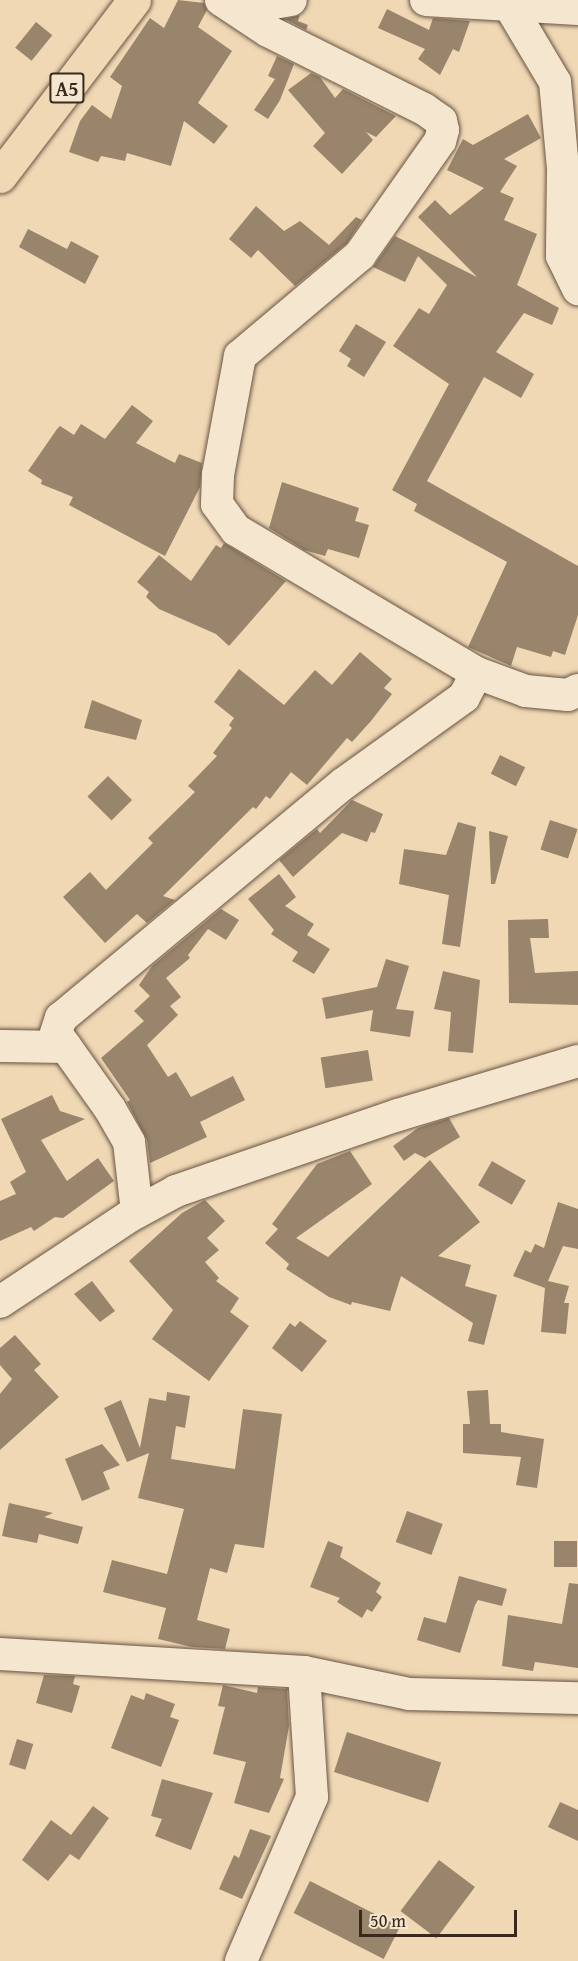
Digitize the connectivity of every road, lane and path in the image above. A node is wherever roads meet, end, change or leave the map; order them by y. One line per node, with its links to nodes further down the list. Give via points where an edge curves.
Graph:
1 (134, 0): 8 (main road, A5)
2 (221, 0): 10 (street, via 268,31 424,109 441,120 443,130 440,141 360,255 240,356 218,475 217,504 236,530)
3 (228, 0): 4 (street)
4 (291, 0)
5 (426, 0): 6 (street)
6 (511, 8): 7 (street); 9 (street, via 555,82 563,170 562,256)
7 (578, 9)
8 (0, 176)
9 (578, 289)
10 (477, 673): 11 (street, via 526,691 568,696); 13 (street, via 464,697 343,784 71,1008 61,1018 56,1033)
11 (578, 690)
12 (0, 1046): 13 (street)
13 (66, 1047): 15 (street, via 129,1142)
14 (578, 1061): 15 (street, via 245,1165 176,1191)
15 (137, 1212): 16 (street)
16 (0, 1302)
17 (0, 1654): 18 (street)
18 (304, 1672): 19 (street, via 409,1694); 20 (street, via 312,1797)
19 (578, 1698)
20 (242, 1961)

